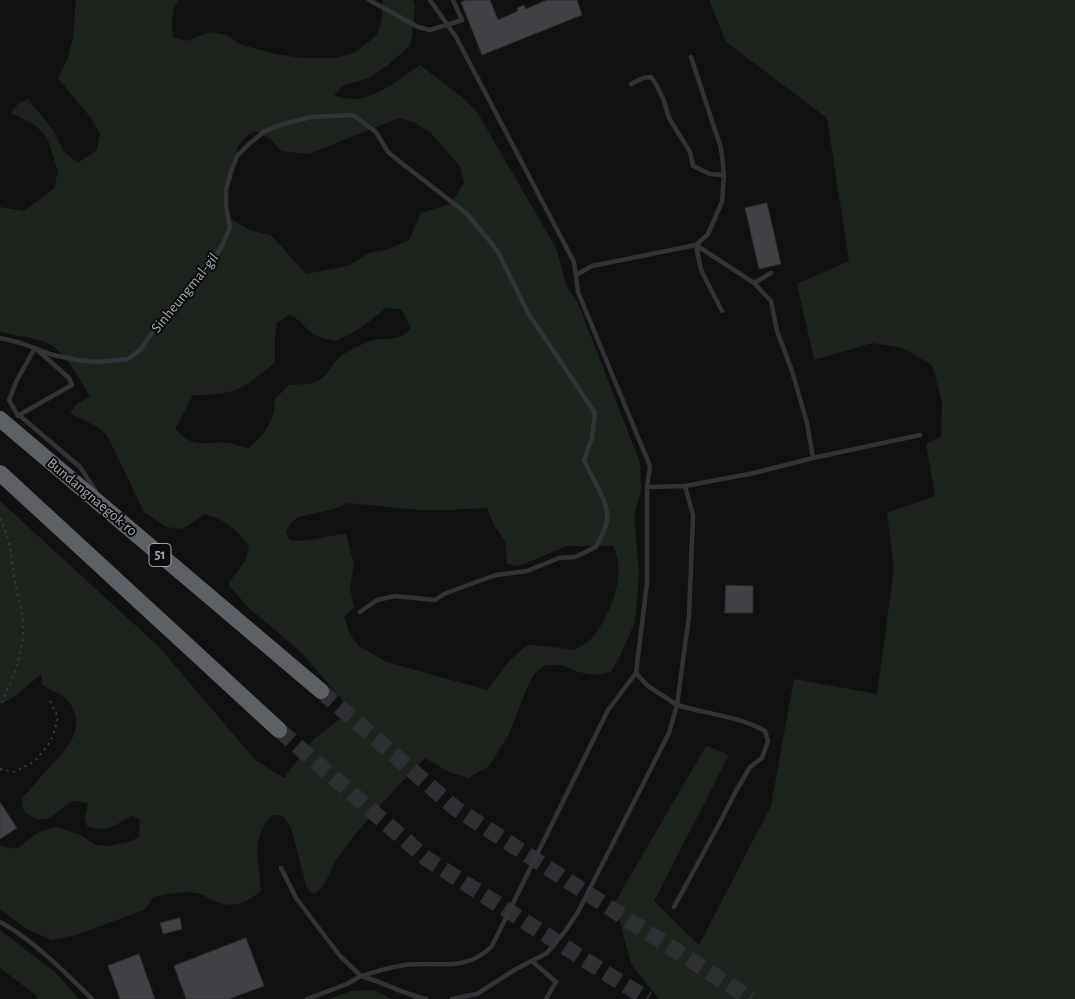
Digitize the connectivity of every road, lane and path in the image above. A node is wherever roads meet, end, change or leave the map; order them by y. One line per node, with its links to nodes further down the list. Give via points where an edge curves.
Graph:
1 (369, 0): 4 (lane, via 418,27 430,30)
2 (430, 0): 4 (lane)
3 (453, 0): 4 (lane, via 462,20)
4 (448, 26): 10 (lane, via 574,262)
5 (691, 57): 7 (lane, via 721,148)
6 (631, 84): 7 (lane, via 651,77 669,118 690,152 693,166 710,174)
7 (724, 174): 8 (lane, via 720,208 708,234)
8 (696, 245): 10 (lane, via 592,266); 11 (lane); 12 (lane, via 701,270)
9 (771, 272): 11 (lane)
10 (576, 275): 21 (lane, via 578,292 650,466)
11 (754, 283): 18 (lane, via 772,301 777,331 807,423)
12 (722, 311)
13 (0, 338): 14 (lane, Sinheungmal-gil)
14 (35, 348): 15 (lane, via 9,400); 15 (lane, via 69,378 72,385); 24 (lane, Sinheungmal-gil, via 53,355 96,362 128,358 141,349 160,320 214,259 223,244 230,227 226,189 232,169 237,156 265,131 311,117 353,115 376,132 388,152 466,213 489,240 528,314 595,413 592,438 584,460 601,495 607,522 596,547 575,557 559,558 527,571 496,575 434,600 396,596 377,600)
15 (18, 416): 22 (lane, via 80,467)
16 (0, 419): 22 (highway, Bundangnaegok-ro / 51)
17 (920, 435): 18 (lane)
18 (813, 458): 20 (lane)
19 (0, 473): 30 (highway)
20 (685, 486): 21 (lane); 28 (lane, via 693,514 689,616)
21 (647, 487): 25 (lane, via 648,583)
22 (108, 510): 26 (highway, Bundangnaegok-ro / 51)
23 (0, 518): 29 (path, via 11,548 23,622 23,638 14,674)
24 (360, 612)
25 (636, 673): 28 (lane, via 648,686); 36 (lane, via 608,710 492,946 470,962 400,965)
26 (322, 691)
27 (49, 699): 31 (path, via 58,717 48,744 35,761 14,772)
28 (677, 705): 33 (lane, via 749,722 765,731 768,742 762,758 750,767 736,791); 35 (lane, via 669,733 578,912 547,953)
29 (0, 706)
30 (279, 730)
31 (0, 769)
32 (281, 868): 36 (lane, via 296,898 340,956)
33 (674, 907)
34 (0, 922): 37 (lane, via 50,959)
35 (533, 962): 40 (lane, via 476,994); 41 (lane, via 556,982)
36 (361, 976): 38 (lane); 39 (lane)
37 (92, 999)
38 (307, 999)
39 (426, 999)
40 (452, 999)
41 (546, 999)

